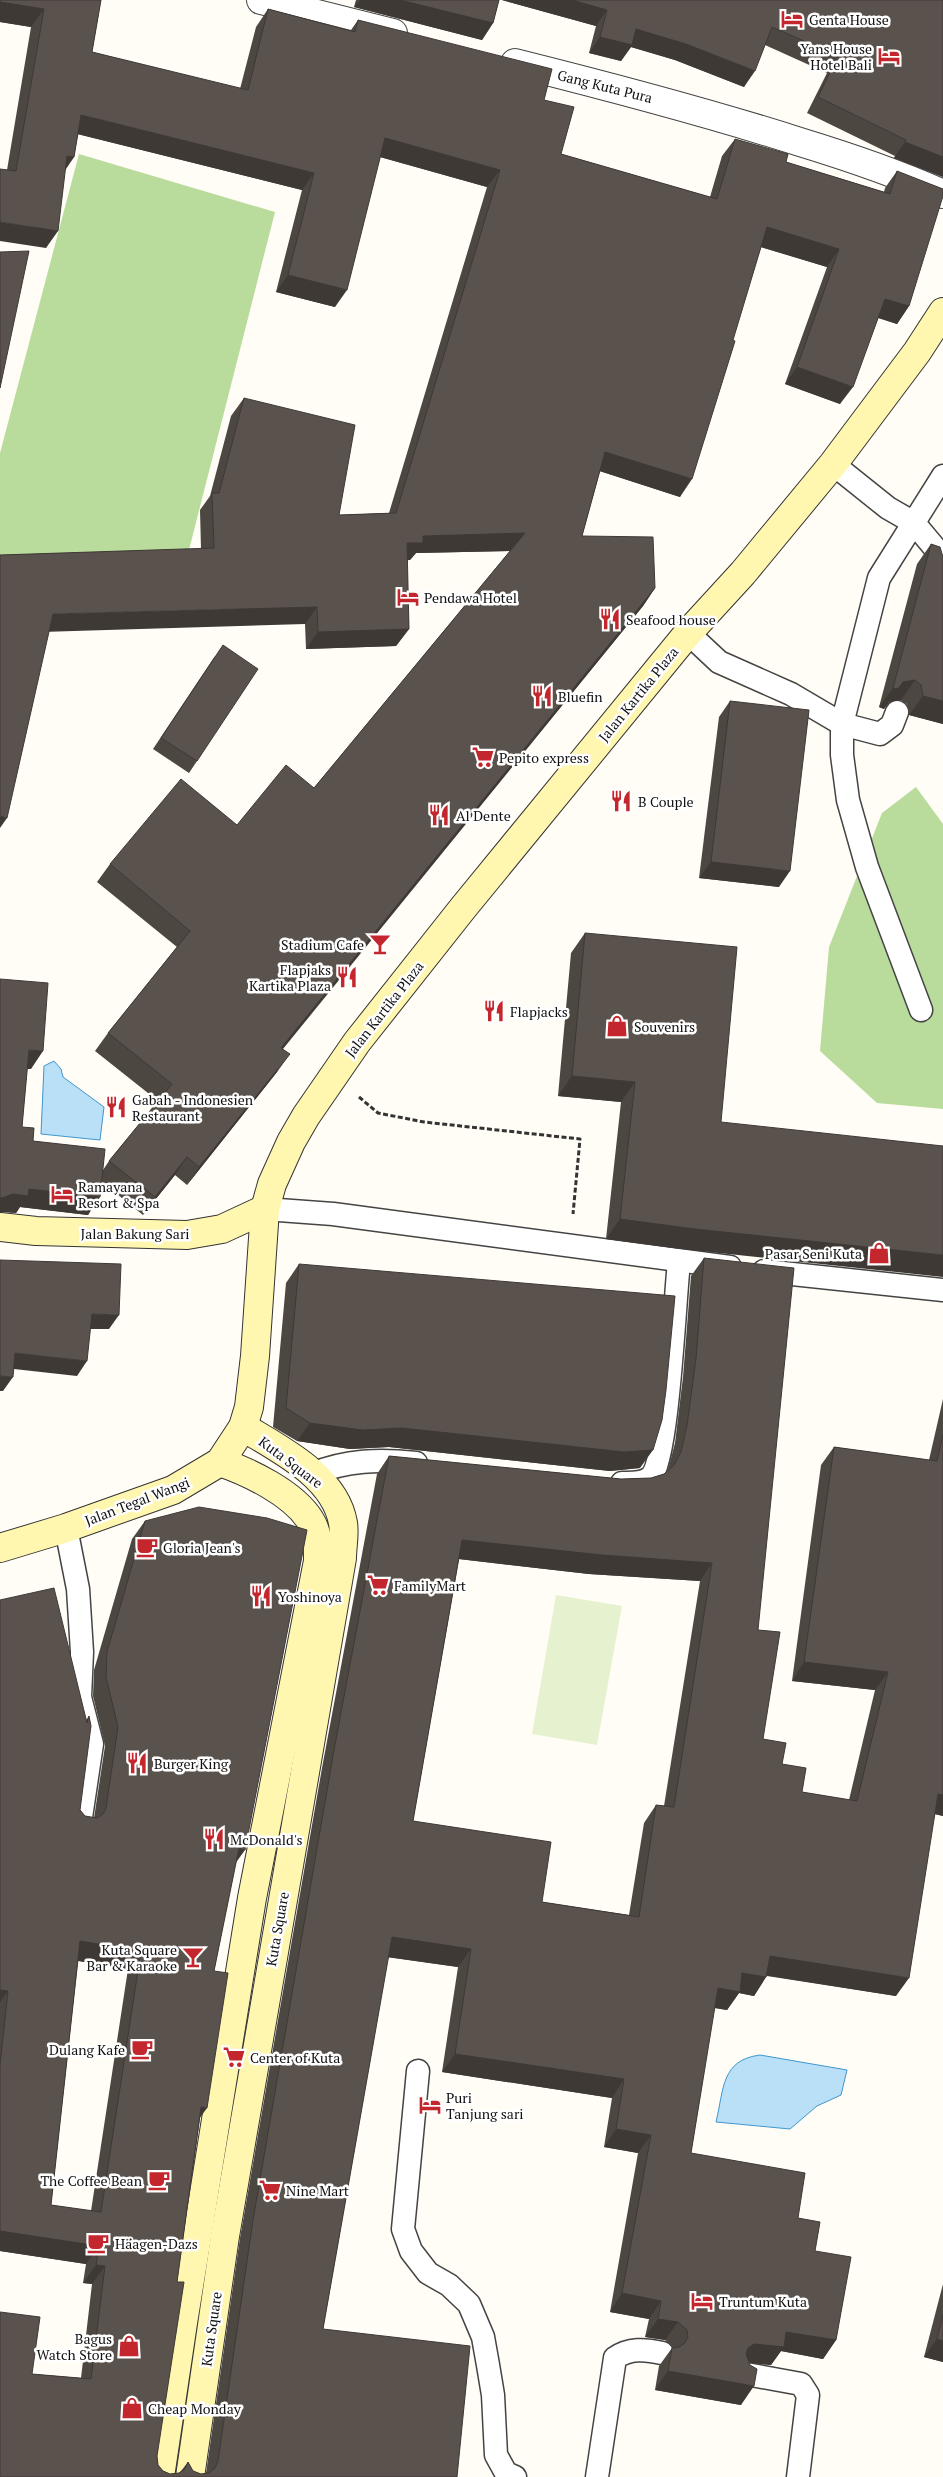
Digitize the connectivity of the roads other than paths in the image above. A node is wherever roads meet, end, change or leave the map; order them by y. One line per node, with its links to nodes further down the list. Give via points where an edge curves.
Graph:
1 (261, 0): 2 (street)
2 (418, 40)
3 (487, 57): 4 (street, Gang Kuta Pura, via 646,96 767,131)
4 (943, 194)
5 (943, 312): 6 (main road, Jalan Kartika Plaza)
6 (833, 464): 8 (lane, via 888,508); 10 (main road, Jalan Kartika Plaza, via 743,573)
7 (943, 476): 8 (lane)
8 (914, 524): 9 (lane, via 939,553); 12 (lane, via 879,578)
9 (940, 570)
10 (688, 633): 12 (lane, via 719,662 791,694); 14 (main road, Jalan Kartika Plaza, via 357,1042 290,1142)
11 (897, 712): 12 (lane, via 892,725 880,734)
12 (842, 724): 13 (lane, via 848,800 867,867)
13 (921, 1010)
14 (265, 1209): 15 (main road, Jalan Bakung Sari, via 222,1229 187,1235); 16 (lane, via 334,1214); 18 (main road, Jalan Tegal Wangi, via 255,1356)
15 (0, 1227)
16 (679, 1262): 17 (lane); 22 (lane, via 665,1424 657,1468 650,1478 636,1483)
17 (943, 1290)
18 (243, 1427): 19 (main road, Jalan Tegal Wangi); 21 (main road, Kuta Square)
19 (220, 1462): 23 (main road, Jalan Tegal Wangi, via 172,1490); 26 (main road, Kuta Square, via 243,1470 283,1494 310,1519 318,1540 318,1561 306,1628)
20 (436, 1465): 21 (lane, via 365,1460)
21 (312, 1474): 27 (main road, Kuta Square, via 326,1486 343,1522 342,1558)
22 (600, 1482)
23 (66, 1528): 24 (main road, Jalan Tegal Wangi); 25 (lane, via 78,1588 82,1652 80,1697 92,1744)
24 (0, 1548)
25 (80, 1824)
26 (250, 1907): 27 (main road); 29 (main road, Kuta Square)
27 (280, 1912): 30 (main road, Kuta Square)
28 (418, 2071): 35 (lane, via 403,2229 411,2251 428,2273 469,2304 485,2346 493,2395 496,2455 506,2473)
29 (183, 2323): 30 (main road); 33 (main road, Kuta Square)
30 (212, 2326): 34 (main road, Kuta Square)
31 (662, 2353): 36 (lane, via 647,2350 624,2352 615,2358)
32 (746, 2374): 37 (lane, via 801,2384 808,2395)
33 (160, 2477)
34 (190, 2477)
35 (515, 2477)
36 (597, 2477)
37 (798, 2477)

